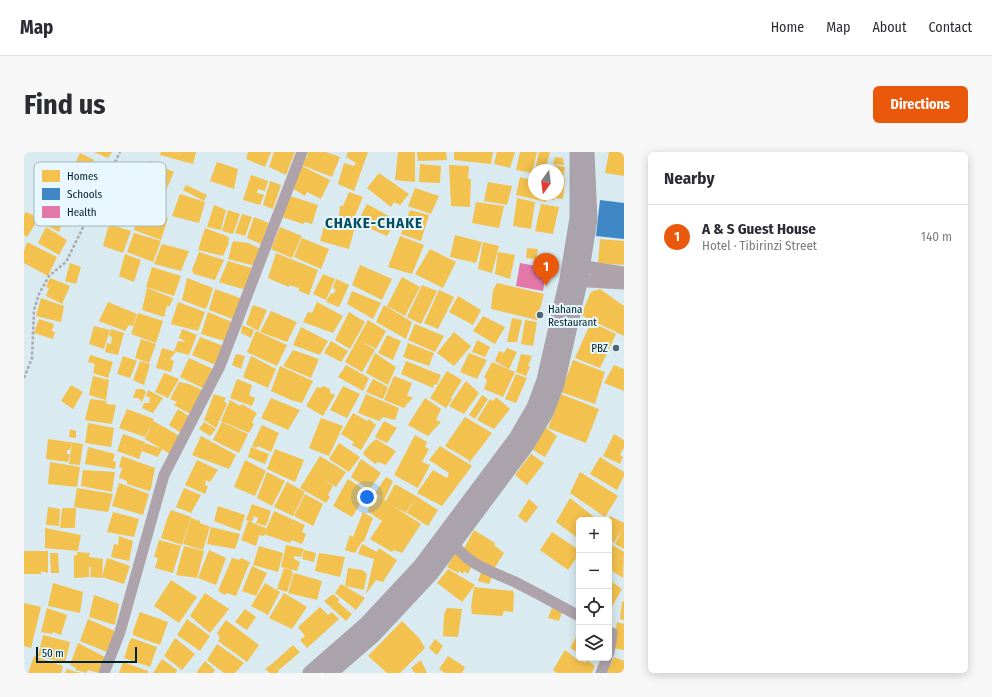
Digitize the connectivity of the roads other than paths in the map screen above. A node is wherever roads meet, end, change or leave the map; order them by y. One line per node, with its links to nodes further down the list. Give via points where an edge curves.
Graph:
1 (302, 152): 10 (street, via 220,366 164,475 120,632)
2 (576, 152): 4 (main road, via 577,218)
3 (587, 152): 4 (main road, via 590,219)
4 (574, 273): 5 (street); 6 (street); 7 (main road, via 557,384 546,413 526,445); 11 (main road, via 544,380 534,407 516,438 421,565 365,625)
5 (624, 273)
6 (624, 283)
7 (454, 544): 8 (street, via 478,566); 12 (main road, via 431,574 374,634)
8 (576, 614)
9 (606, 661): 13 (street)
10 (104, 673)
11 (310, 673)
12 (330, 673)
13 (601, 673)

